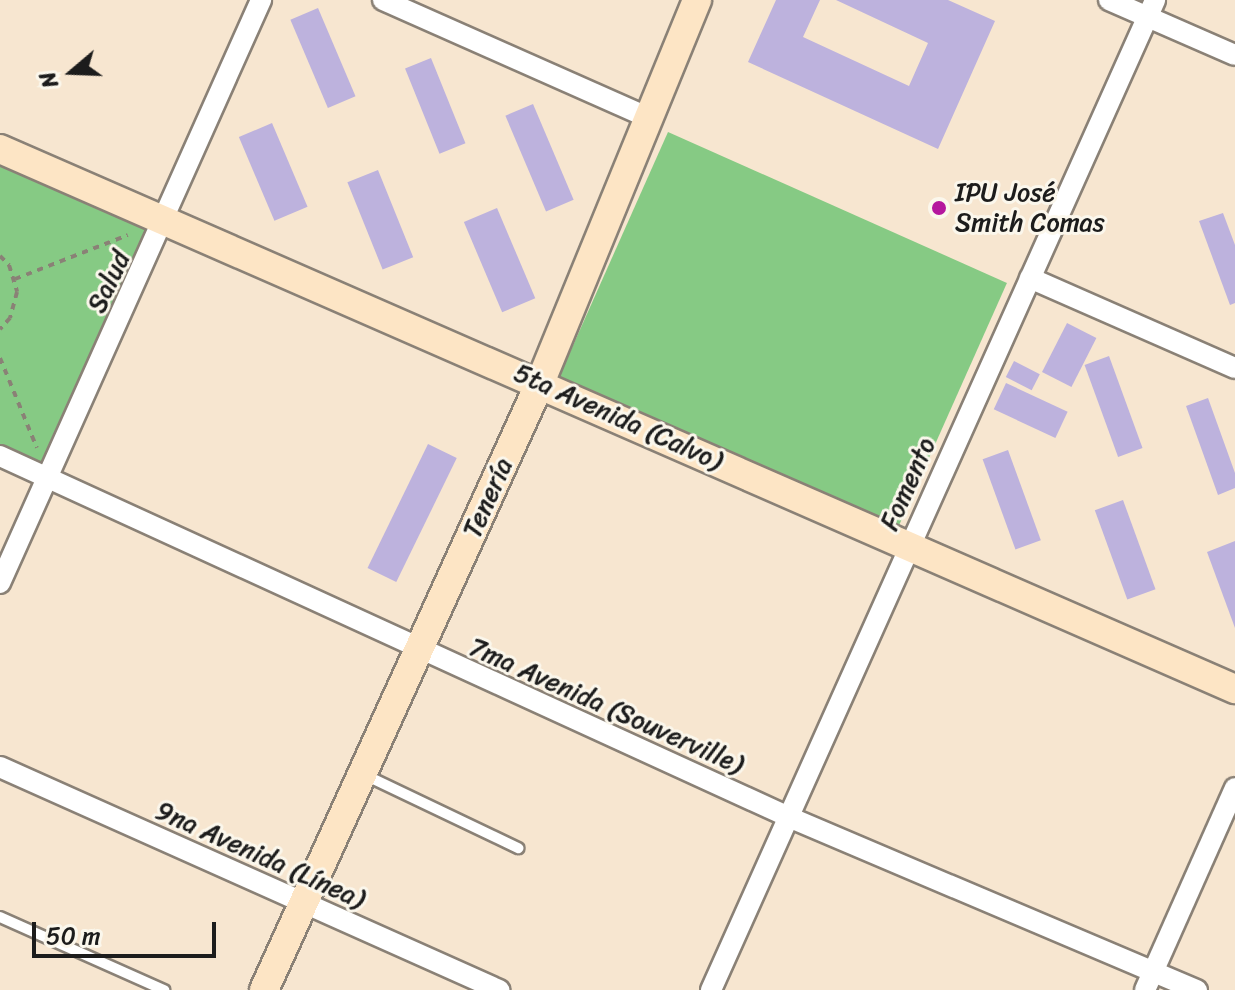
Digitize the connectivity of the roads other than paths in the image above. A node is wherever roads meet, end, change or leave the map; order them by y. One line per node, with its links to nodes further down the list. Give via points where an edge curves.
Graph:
1 (261, 0): 9 (street, Salud)
2 (383, 0): 7 (street)
3 (697, 0): 7 (street, Tenería)
4 (1109, 0): 5 (street)
5 (1151, 8): 6 (street); 10 (street, Fomento)
6 (1235, 55)
7 (647, 117): 12 (street, Tenería)
8 (0, 149): 9 (street, 5ta Avenida (Calvo))
9 (167, 219): 12 (street, 5ta Avenida (Calvo)); 14 (street, Salud)
10 (1030, 278): 11 (street); 15 (street, Fomento)
11 (1235, 368)
12 (540, 383): 15 (street, 5ta Avenida (Calvo)); 17 (street, Tenería)
13 (0, 456): 14 (street, 7ma Avenida (Souverville))
14 (48, 476): 16 (street, Salud); 17 (street, 7ma Avenida (Souverville))
15 (909, 545): 18 (street, 5ta Avenida (Calvo)); 22 (street, Fomento)
16 (0, 583)
17 (419, 650): 20 (street, Tenería); 22 (street, 7ma Avenida (Souverville))
18 (1235, 689)
19 (0, 767): 24 (street, 9na Avenida (Línea))
20 (361, 773): 23 (lane); 24 (street, Tenería)
21 (1235, 788): 26 (street)
22 (791, 818): 26 (street, 7ma Avenida (Souverville)); 30 (street, Fomento)
23 (518, 848)
24 (302, 902): 28 (street, Tenería); 29 (street, 9na Avenida (Línea))
25 (0, 917): 27 (lane)
26 (1154, 970): 31 (street); 32 (street, 7ma Avenida (Souverville))
27 (164, 990)
28 (264, 990)
29 (499, 990)
30 (711, 990)
31 (1145, 990)
32 (1197, 990)

